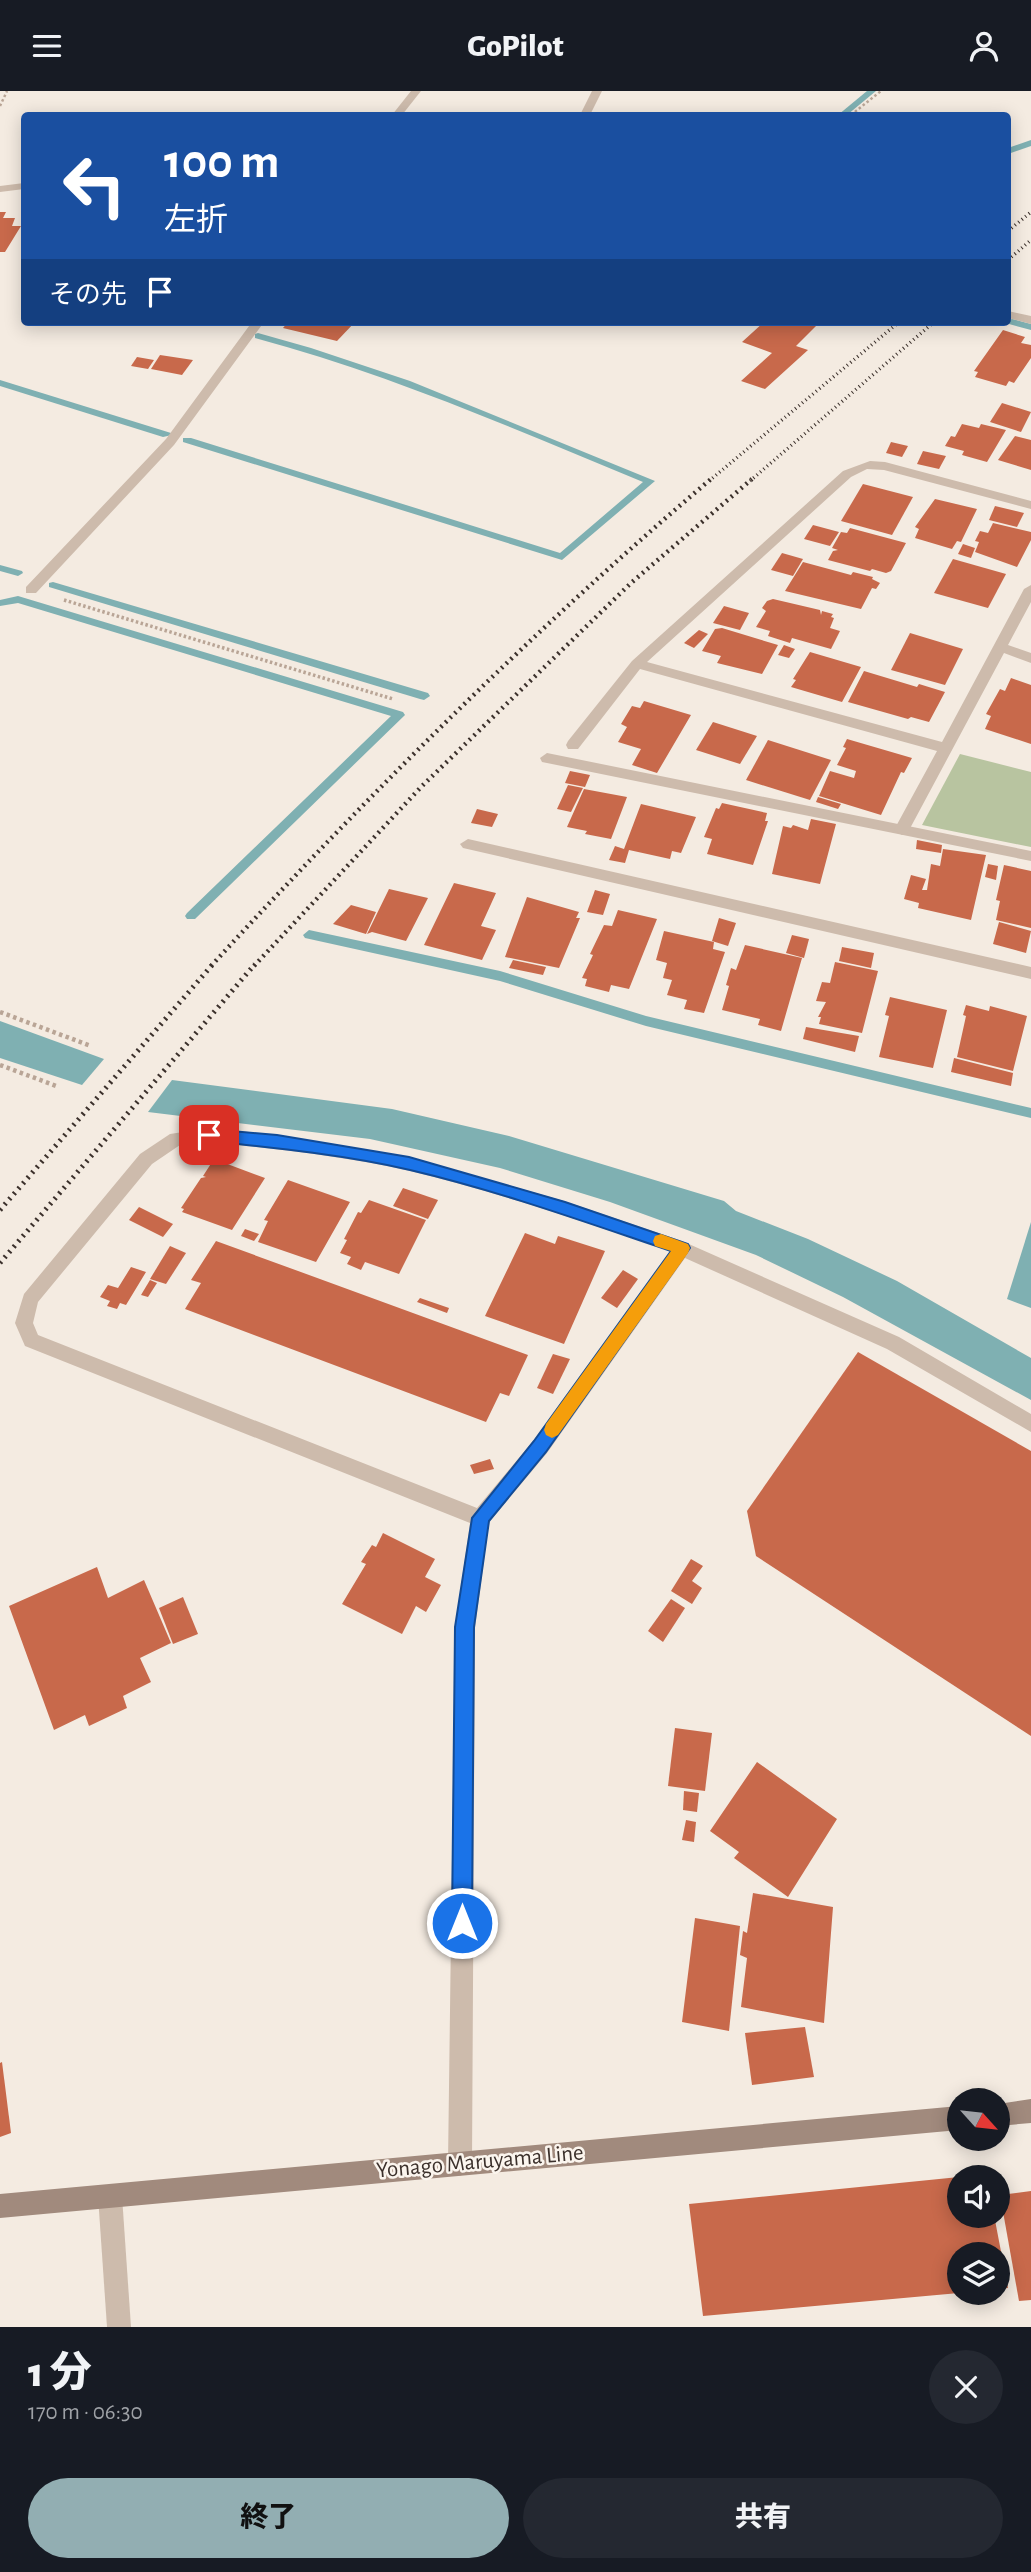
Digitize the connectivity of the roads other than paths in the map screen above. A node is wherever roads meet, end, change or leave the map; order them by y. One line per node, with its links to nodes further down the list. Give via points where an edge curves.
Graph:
1 (416, 91): 3 (street)
2 (597, 91): 4 (street)
3 (399, 112)
4 (586, 112)
5 (21, 186): 6 (street)
6 (0, 189)
7 (1011, 315): 8 (street)
8 (1031, 320)
9 (255, 326): 12 (street, via 170,442)
10 (1031, 505): 15 (street, via 885,466 856,468)
11 (1031, 589): 13 (street)
12 (31, 590)
13 (1000, 647): 14 (street); 17 (street)
14 (1031, 658)
15 (637, 664): 16 (street); 17 (street)
16 (573, 745)
17 (946, 748): 19 (street)
18 (547, 758): 19 (street)
19 (902, 830): 21 (street)
20 (468, 844): 22 (street)
21 (1031, 856)
22 (1031, 973)
23 (682, 1248): 24 (street, via 892,1343); 25 (street, via 540,1447); 25 (street, via 565,1208 409,1164 209,1135 176,1139 146,1159 30,1299 24,1323 31,1339)
24 (1031, 1424)
25 (481, 1518): 29 (street, via 464,1627)
26 (1031, 2111): 27 (main road)
27 (1010, 2114)
28 (947, 2119): 29 (main road, Yonago Maruyama Line)
29 (460, 2164): 30 (main road, Yonago Maruyama Line)
30 (110, 2196): 31 (main road, Yonago Maruyama Line); 32 (street)
31 (0, 2206)
32 (119, 2327)

